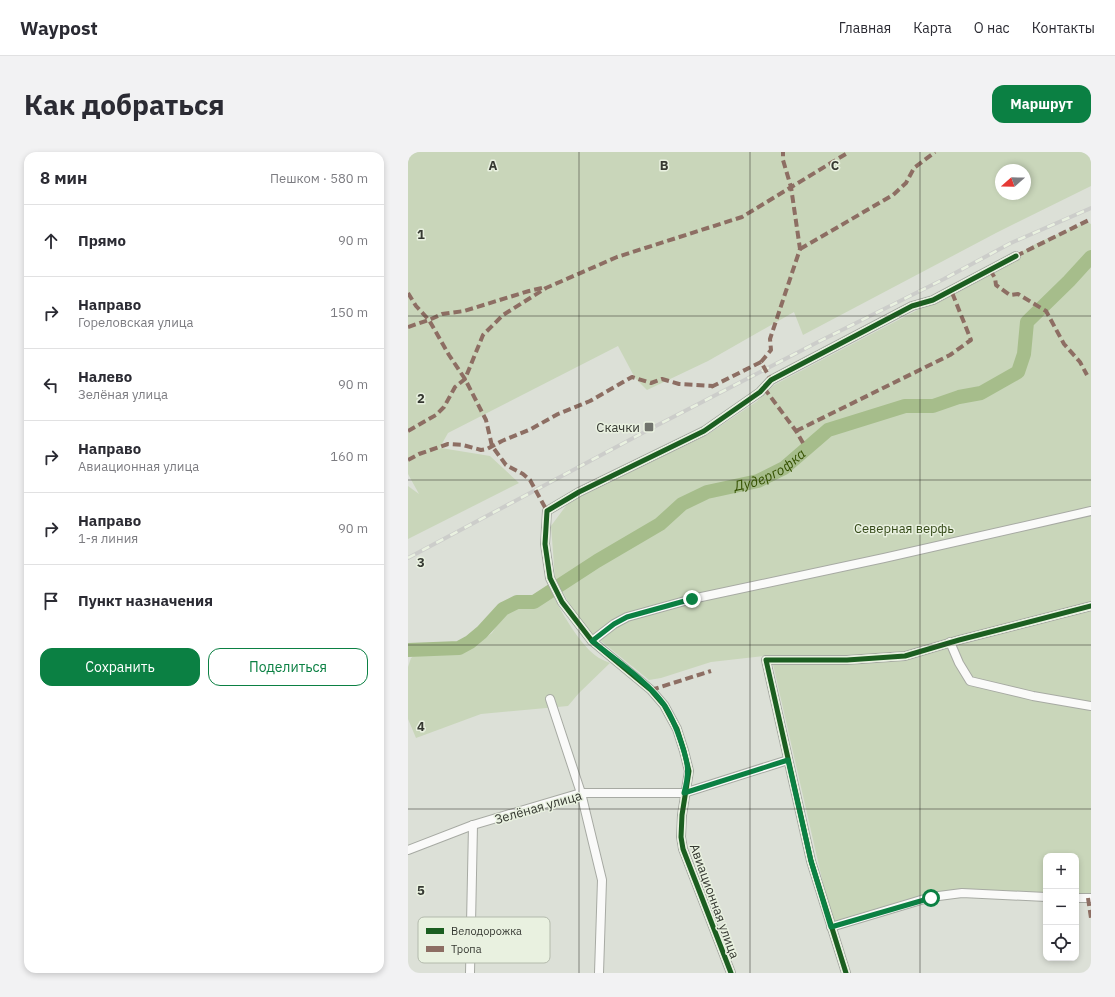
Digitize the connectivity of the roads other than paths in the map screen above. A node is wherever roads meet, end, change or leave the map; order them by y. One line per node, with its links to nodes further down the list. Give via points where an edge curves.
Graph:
1 (1016, 256): 4 (street, Авиационная улица, via 933,300 912,306 771,380 760,392 704,432 551,507 547,511 545,544 550,578 579,626)
2 (1091, 511): 4 (street, via 692,599 627,617)
3 (1091, 606): 5 (street)
4 (592, 641): 10 (street, Авиационная улица, via 646,686 664,705 687,761 688,777)
5 (950, 642): 7 (street, via 970,681); 8 (street, via 905,656 847,660 766,660)
6 (550, 699): 9 (street)
7 (1091, 706)
8 (788, 760): 10 (street, Зелёная улица); 17 (street, via 811,861)
9 (581, 793): 10 (street, Зелёная улица); 11 (street, Зелёная улица); 20 (street, via 602,880)
10 (684, 793): 21 (street, Авиационная улица, via 681,825 683,849)
11 (473, 825): 12 (street, Зелёная улица); 16 (street)
12 (408, 850)
13 (1079, 896): 15 (street)
14 (1043, 897): 17 (street, via 962,893 931,898)
15 (1091, 898)
16 (471, 917)
17 (831, 927): 22 (street)
18 (470, 963): 19 (street)
19 (470, 973)
20 (599, 973)
21 (731, 973)
22 (846, 973)

